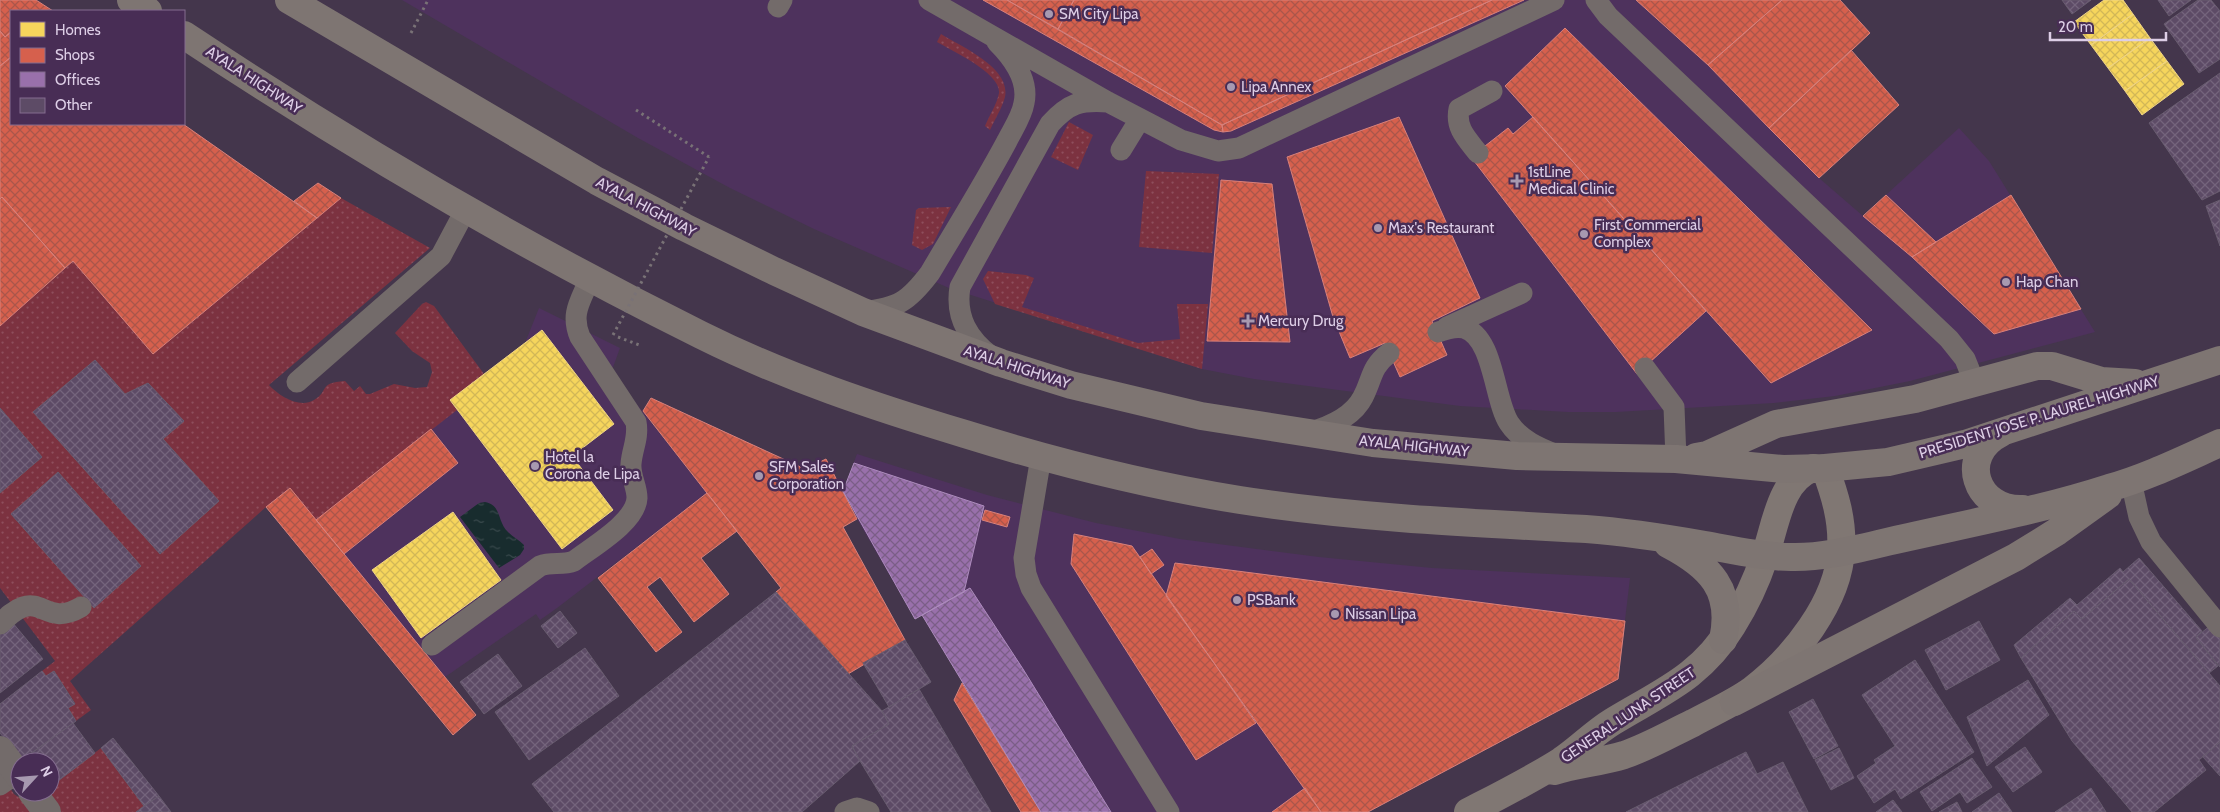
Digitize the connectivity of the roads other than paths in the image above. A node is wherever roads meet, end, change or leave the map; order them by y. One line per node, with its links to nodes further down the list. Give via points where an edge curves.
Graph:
1 (131, 0): 6 (highway)
2 (289, 0): 17 (highway, AYALA HIGHWAY, via 606,185 692,231)
3 (930, 0): 7 (lane)
4 (1554, 0): 11 (lane, via 1240,148 1218,150 1181,140)
5 (1596, 0): 23 (lane, via 1608,16 1949,339 1964,359)
6 (146, 10)
7 (984, 30): 10 (lane); 17 (lane, via 1012,59 1020,73 1025,102 1020,114 997,160 918,289 906,300 884,309)
8 (185, 36): 14 (highway, AYALA HIGHWAY, via 318,122)
9 (1492, 90): 13 (lane, via 1458,109 1456,119 1460,129)
10 (1108, 102): 11 (lane); 20 (lane, via 1075,104 1050,124 960,287 960,314 967,332 980,348)
11 (1140, 120): 12 (lane)
12 (1121, 150)
13 (1478, 153)
14 (466, 209): 15 (highway, AYALA HIGHWAY); 22 (lane, via 441,256)
15 (590, 278): 28 (highway, AYALA HIGHWAY, via 703,336 804,380 901,415); 41 (lane, via 574,323 636,422 638,432 630,472 637,495 636,507 630,518 574,562 564,565 548,563 533,570)
16 (1522, 293): 29 (lane, via 1438,332 1456,328 1473,334 1486,354 1510,424 1531,443)
17 (863, 312): 20 (highway, AYALA HIGHWAY)
18 (1389, 353): 26 (lane, via 1375,366 1354,409 1331,425)
19 (2220, 360): 24 (highway, PRESIDENT JOSE P. LAUREL HIGHWAY)
20 (1001, 362): 26 (highway, AYALA HIGHWAY, via 1072,385 1201,416)
21 (1645, 368): 30 (lane, via 1674,407)
22 (297, 382)
23 (1975, 384): 24 (highway, via 2045,365 2101,381); 30 (highway, via 1896,403 1795,419 1761,429 1707,454)
24 (2146, 384): 25 (highway, PRESIDENT JOSE P. LAUREL HIGHWAY)
25 (2007, 430): 31 (highway, PRESIDENT JOSE P. LAUREL HIGHWAY, via 1888,462); 33 (highway, via 1980,451 1976,465 1979,486 1984,495 2001,506 2021,510)
26 (1308, 433): 29 (highway, AYALA HIGHWAY, via 1373,443)
27 (2220, 443): 32 (highway)
28 (1041, 457): 34 (highway, AYALA HIGHWAY, via 1238,500 1332,512); 50 (lane, via 1024,558 1031,588)
29 (1562, 457): 30 (highway, AYALA HIGHWAY)
30 (1676, 459): 31 (highway, AYALA HIGHWAY, via 1783,469)
31 (1819, 468): 35 (main road, GENERAL LUNA STREET, via 1838,507); 36 (main road, GENERAL LUNA STREET, via 1799,476 1786,493)
32 (2131, 481): 33 (highway); 39 (lane, via 2140,517 2151,542); 42 (highway, via 2016,556)
33 (2034, 508): 35 (highway)
34 (1651, 535): 36 (highway, AYALA HIGHWAY); 40 (highway, via 1692,556 1717,582 1726,612)
35 (1842, 551): 36 (highway, AYALA HIGHWAY, via 1805,557); 42 (main road, GENERAL LUNA STREET, via 1831,590 1812,627 1781,665)
36 (1766, 555): 40 (main road, GENERAL LUNA STREET, via 1746,602)
37 (81, 607): 38 (lane, via 59,615 24,606)
38 (0, 624)
39 (2220, 628)
40 (1723, 640): 45 (main road, GENERAL LUNA STREET, via 1689,676 1611,723)
41 (432, 645)
42 (1734, 702): 45 (main road, GENERAL LUNA STREET, via 1647,746)
43 (0, 750): 44 (street)
44 (10, 769)
45 (1536, 777): 51 (main road, GENERAL LUNA STREET)
46 (37, 802): 47 (street)
47 (47, 812)
48 (845, 812): 49 (lane, via 857,808)
49 (869, 812)
50 (1170, 812)
51 (1468, 812)

